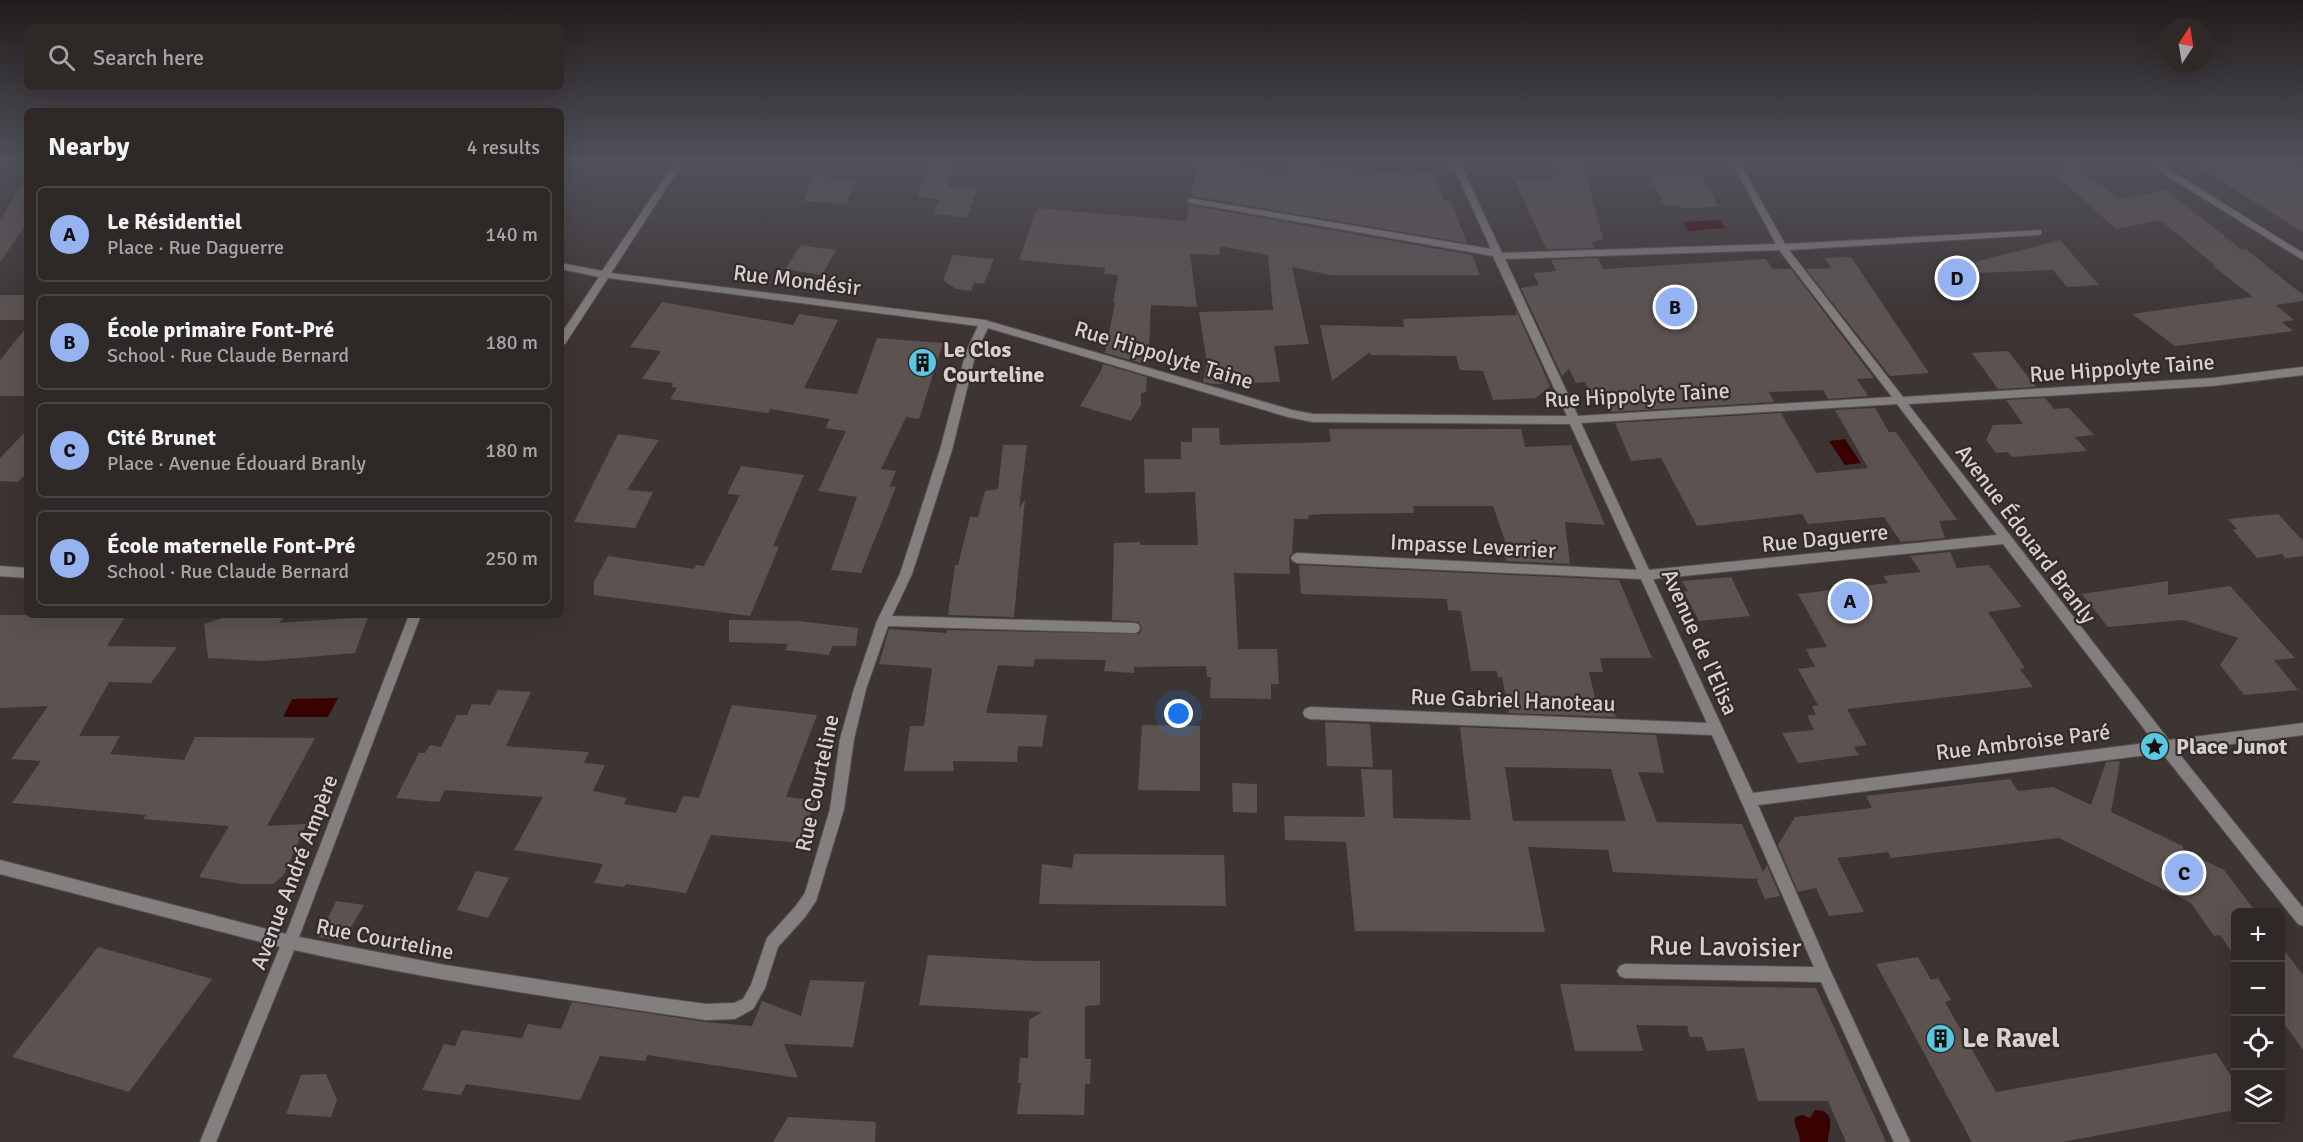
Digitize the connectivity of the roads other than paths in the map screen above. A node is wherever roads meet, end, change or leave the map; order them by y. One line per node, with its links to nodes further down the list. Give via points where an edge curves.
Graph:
1 (645, 214): 11 (street)
2 (1272, 214): 8 (street)
3 (1478, 214): 8 (street, Avenue de l'Elisa)
4 (1764, 214): 7 (street, Avenue Édouard Branly)
5 (2235, 214): 9 (street)
6 (2038, 232): 7 (street)
7 (1782, 247): 8 (street); 15 (street, Avenue Édouard Branly)
8 (1496, 254): 16 (street, Avenue de l'Elisa)
9 (2303, 257)
10 (564, 267): 11 (street, Rue Mondésir)
11 (605, 275): 12 (street, Rue Mondésir); 13 (street)
12 (985, 323): 16 (street, Rue Hippolyte Taine, via 1303,417); 23 (street, Rue Courteline, via 971,352 946,450 914,550)
13 (564, 337)
14 (2303, 371): 15 (street, Rue Hippolyte Taine, via 2221,381)
15 (1900, 401): 16 (street, Rue Hippolyte Taine); 17 (street, Avenue Édouard Branly)
16 (1574, 420): 21 (street, Avenue de l'Elisa)
17 (2006, 540): 21 (street, Rue Daguerre); 28 (street, Avenue Édouard Branly)
18 (1297, 558): 21 (street, Impasse Leverrier)
19 (0, 571): 20 (street)
20 (24, 573)
21 (1647, 575): 26 (street, Avenue de l'Elisa)
22 (414, 618): 32 (street, Avenue André Ampère)
23 (883, 621): 24 (street); 32 (street, Rue Courteline, via 851,723 837,808 811,896 772,943 753,998 742,1008 706,1012 575,994)
24 (1134, 628)
25 (1310, 712): 26 (street, Rue Gabriel Hanoteau)
26 (1715, 729): 29 (street, Avenue de l'Elisa)
27 (2303, 729): 28 (street, Rue Ambroise Paré)
28 (2165, 746): 29 (street, Rue Ambroise Paré); 31 (street, Avenue Édouard Branly)
29 (1749, 800): 34 (street, Avenue de l'Elisa)
30 (0, 867): 32 (street, Rue Courteline)
31 (2303, 919)
32 (290, 942): 35 (street, Avenue André Ampère)
33 (1625, 971): 34 (street, Rue Lavoisier)
34 (1825, 975): 36 (street, Avenue de l'Elisa)
35 (208, 1142)
36 (1902, 1142)

